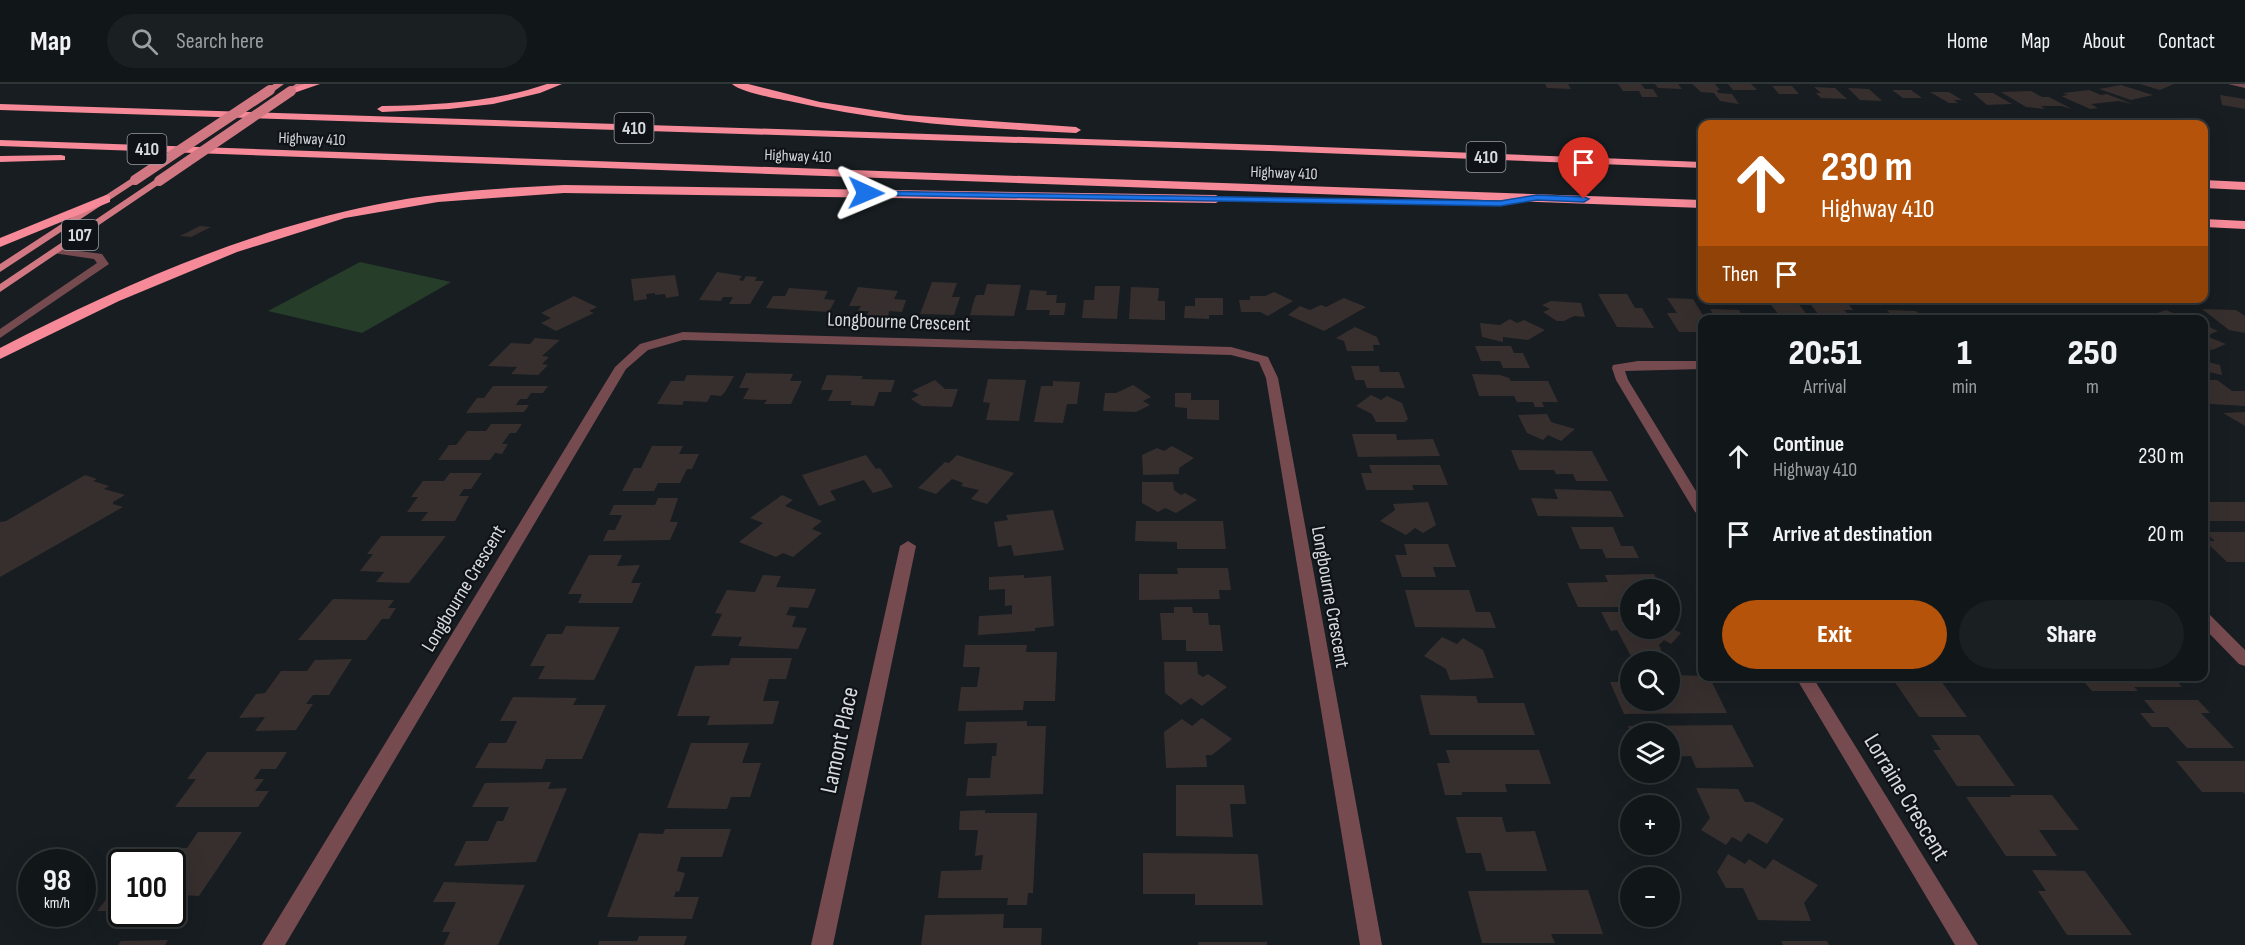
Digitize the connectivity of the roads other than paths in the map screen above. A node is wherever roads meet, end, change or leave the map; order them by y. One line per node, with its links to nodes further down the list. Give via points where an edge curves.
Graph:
1 (279, 84): 19 (main road, 107, bridge)
2 (301, 84): 8 (main road)
3 (315, 84): 8 (highway)
4 (557, 84): 10 (highway, via 507,98 456,106)
5 (737, 84): 12 (highway, via 812,105 861,113 1229,141)
6 (2232, 84): 7 (street)
7 (2245, 86)
8 (291, 91): 24 (main road, 107, bridge)
9 (0, 107): 10 (highway, Highway 410 / 410)
10 (145, 112): 12 (highway, Highway 410 / 410)
11 (0, 144): 13 (highway, Highway 410 / 410)
12 (1269, 148): 15 (highway, Highway 410 / 410)
13 (295, 154): 14 (highway, via 250,158); 18 (highway, Highway 410 / 410)
14 (0, 159)
15 (1698, 165)
16 (2208, 184): 17 (highway)
17 (2245, 186)
18 (1537, 198): 20 (highway, Highway 410 / 410); 29 (highway, via 1500,204 616,189 462,195 350,214 273,234 167,275)
19 (106, 200): 23 (highway); 25 (main road, 107)
20 (1698, 204)
21 (2208, 223): 22 (highway)
22 (2245, 225)
23 (0, 243)
24 (57, 250): 26 (main road, 107); 27 (street, via 98,256 103,264)
25 (0, 269)
26 (0, 289)
27 (0, 334)
28 (0, 343): 29 (street)
29 (17, 345): 30 (highway)
30 (0, 354)
31 (1698, 365): 32 (street, via 1638,364 1618,368)
32 (1698, 505)
33 (908, 546): 38 (street, Lamont Place)
34 (2208, 623): 35 (street)
35 (2245, 660)
36 (1806, 681): 40 (street, Lorraine Crescent)
37 (273, 945): 39 (street, Longbourne Crescent, via 621,367 644,346 682,336 1231,351 1264,360 1272,378)
38 (822, 945)
39 (1371, 945)
40 (1967, 945)

